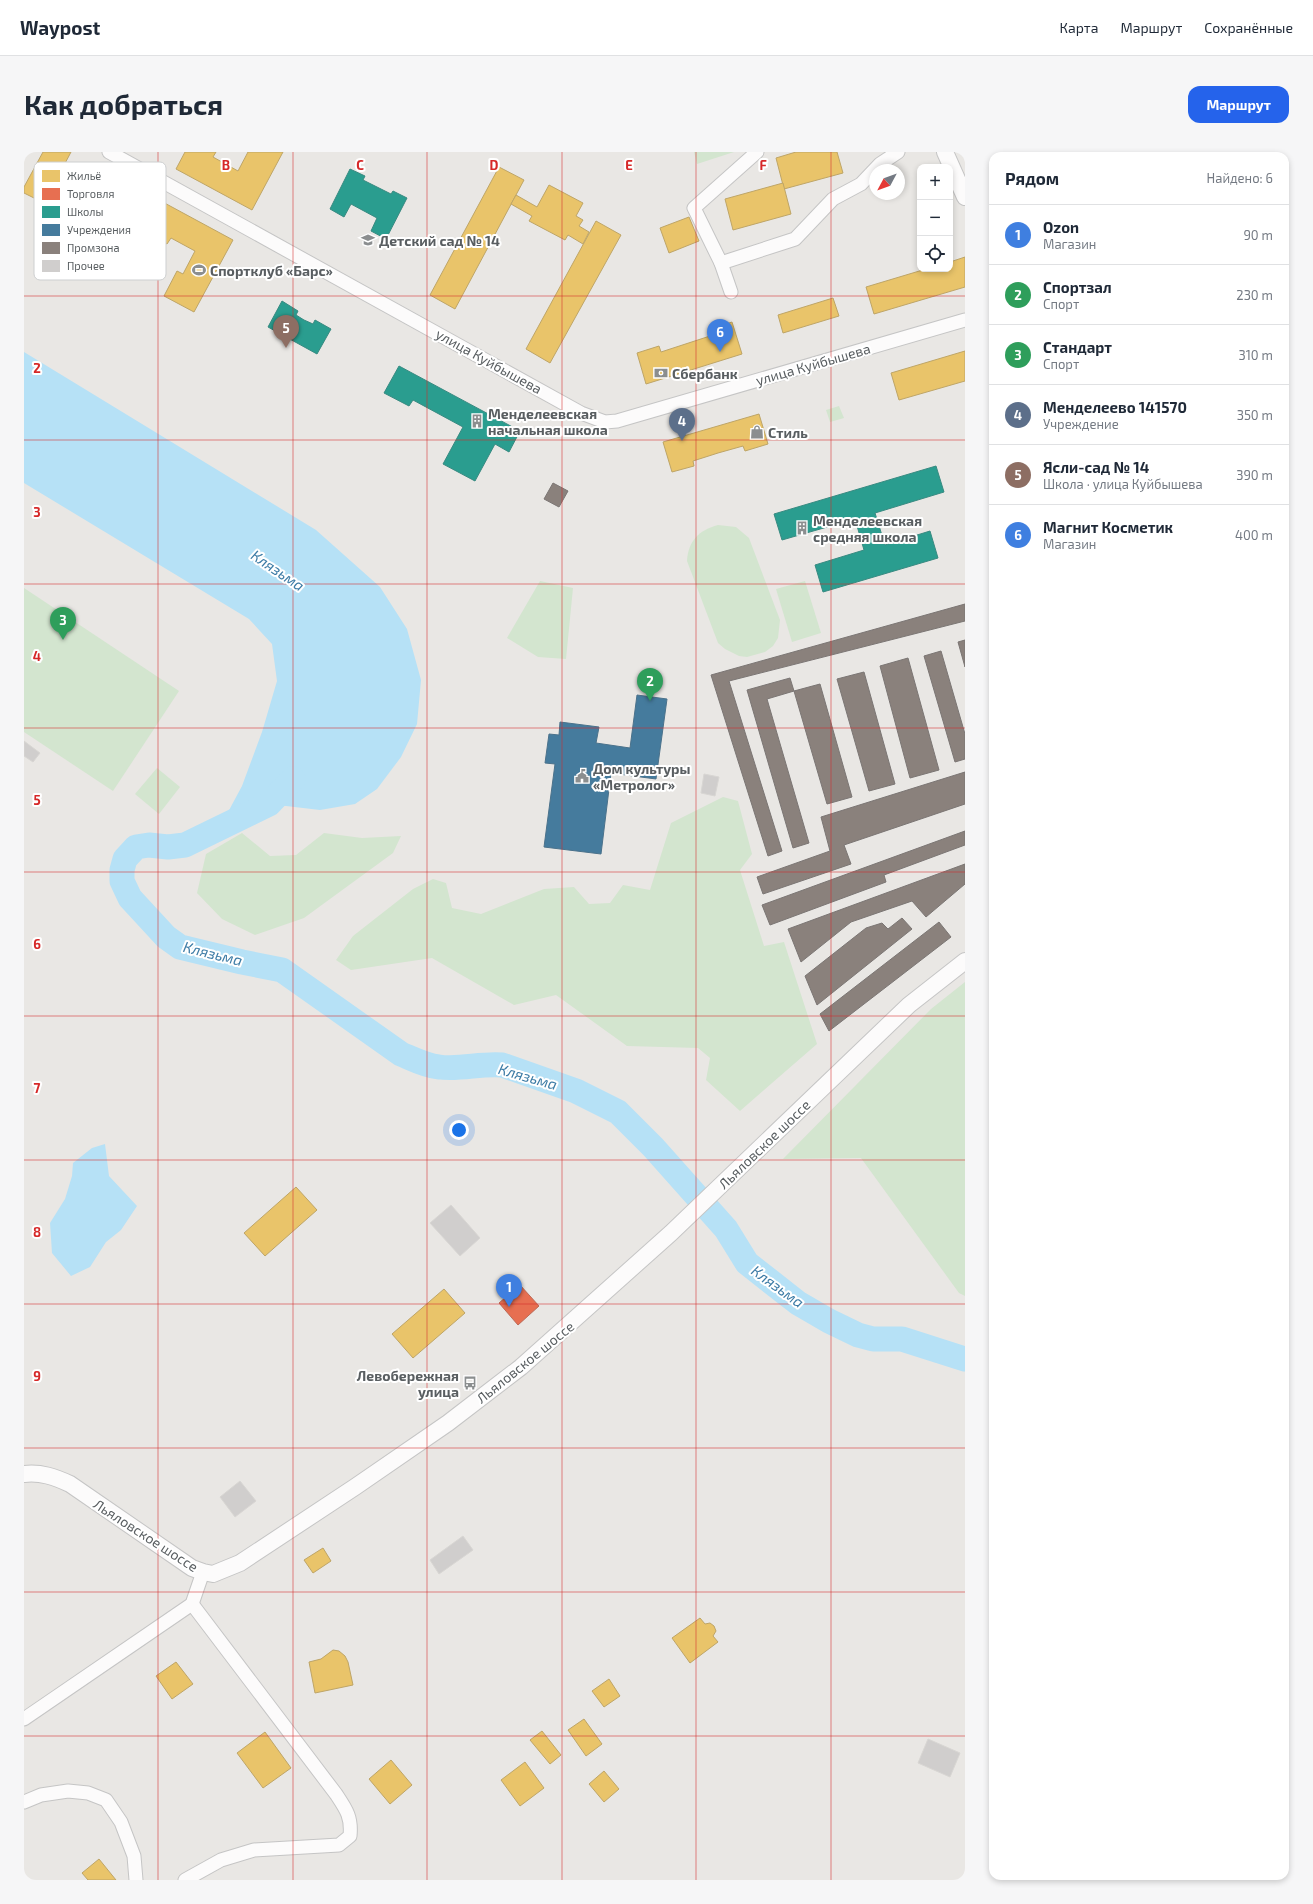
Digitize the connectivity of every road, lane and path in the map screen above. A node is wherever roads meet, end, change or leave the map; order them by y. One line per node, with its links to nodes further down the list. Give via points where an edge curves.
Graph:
1 (109, 152): 5 (street, улица Куйбышева)
2 (757, 152): 8 (street, via 694,208)
3 (898, 152): 8 (street, via 880,164 861,184 833,199 795,239)
4 (945, 152): 7 (street)
5 (127, 162)
6 (166, 184): 10 (street, улица Куйбышева, via 581,413 605,422 617,421)
7 (965, 197)
8 (721, 262): 9 (street)
9 (731, 292)
10 (965, 320)
11 (965, 961): 13 (street, Льяловское шоссе, via 909,1005 671,1233 534,1357 448,1424 240,1563 214,1574)
12 (24, 1474): 13 (street, Льяловское шоссе, via 54,1477 70,1484 192,1568)
13 (203, 1572): 14 (street)
14 (192, 1604): 15 (street); 18 (street, via 336,1794 351,1823 350,1836 339,1845 254,1850 221,1860)
15 (24, 1719)
16 (24, 1802): 17 (street, via 41,1795 68,1791 88,1792 106,1800 121,1822 134,1856)
17 (136, 1880)
18 (185, 1880)

